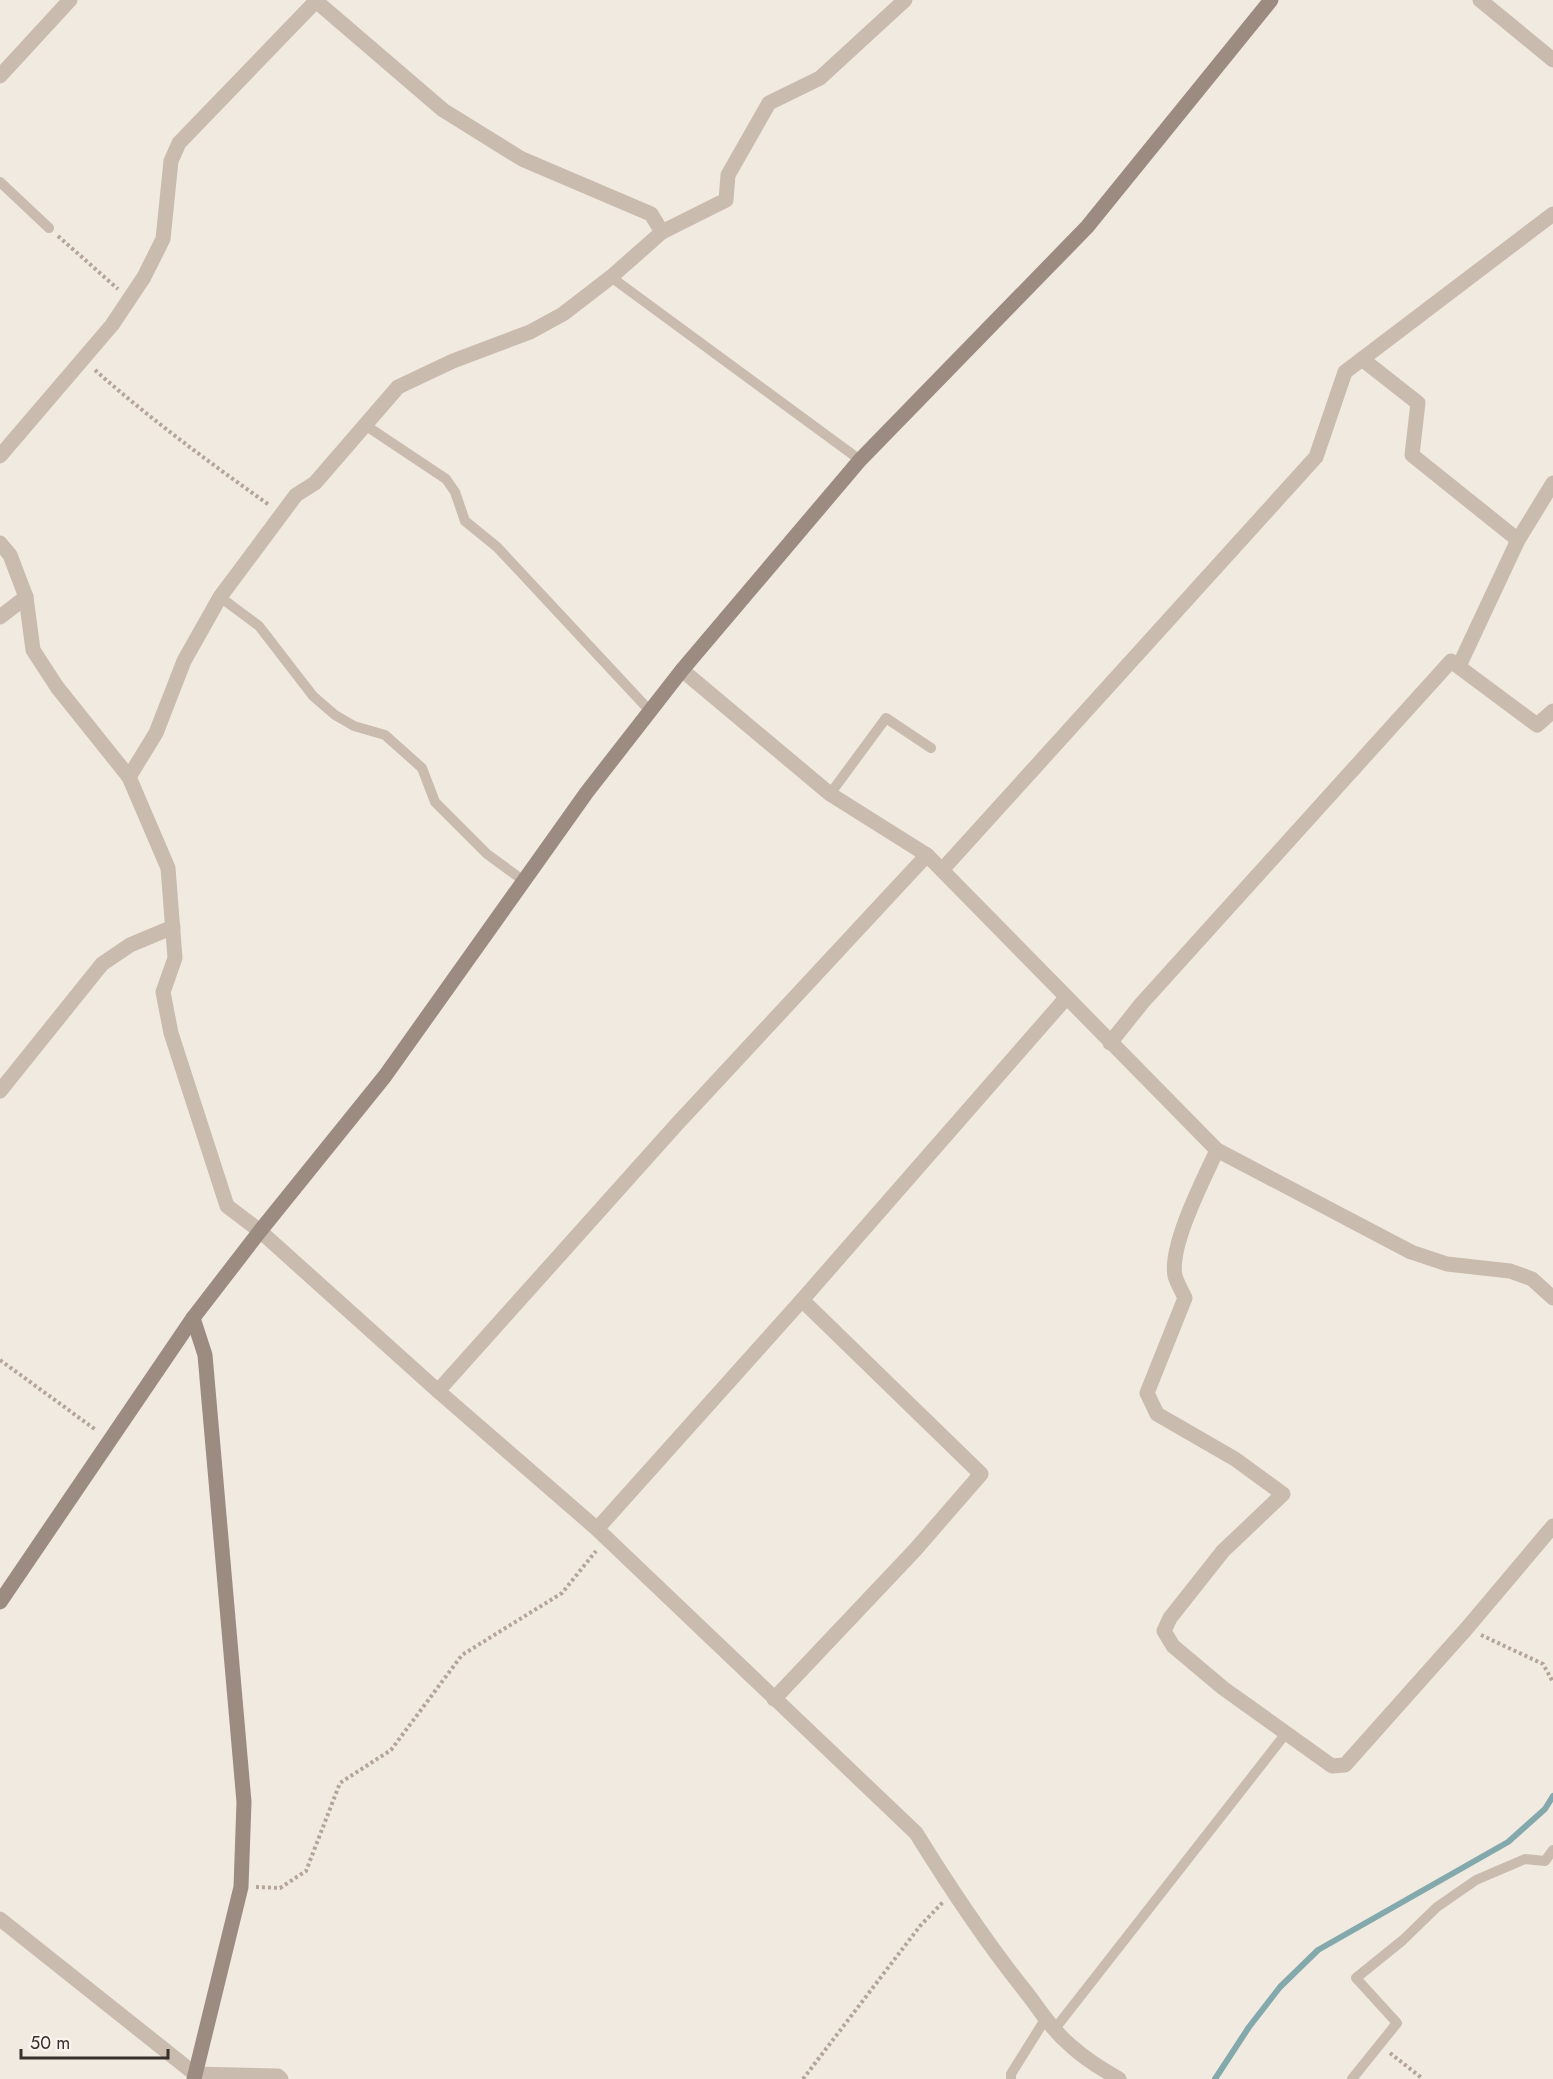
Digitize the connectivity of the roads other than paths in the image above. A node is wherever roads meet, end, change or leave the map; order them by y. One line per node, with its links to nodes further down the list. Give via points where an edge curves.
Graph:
1 (70, 0): 7 (street)
2 (316, 0): 11 (street, via 443,110 522,159 651,214); 15 (street, via 179,143 171,161 163,239 144,277 112,325)
3 (905, 0): 11 (street, via 820,78 769,103 728,175 726,201)
4 (1271, 0): 16 (street, via 1087,227)
5 (1480, 0): 6 (street)
6 (1553, 60)
7 (0, 76)
8 (0, 182): 10 (lane)
9 (1553, 214): 13 (street)
10 (49, 228)
11 (662, 232): 12 (street)
12 (611, 277): 14 (street, via 563,314 531,332 453,361 398,387); 16 (lane)
13 (1362, 359): 18 (street, via 1419,403 1412,455); 31 (street, via 1345,372 1316,457)
14 (365, 425): 21 (street, via 315,483 296,495); 25 (lane, via 446,479 465,521 497,548)
15 (0, 456)
16 (860, 460): 24 (street)
17 (1553, 483): 18 (street)
18 (1518, 540): 23 (street)
19 (0, 543): 20 (street, via 10,555)
20 (26, 597): 22 (street); 28 (street, via 33,650 57,687)
21 (220, 597): 28 (street, via 184,662 156,733); 32 (lane, via 259,626 313,696 335,715 354,726 385,735 422,768 435,802 487,854)
22 (0, 616)
23 (1459, 666): 26 (street, via 1537,725); 35 (street, via 1451,661)
24 (682, 670): 25 (street); 29 (street)
25 (650, 711): 32 (street)
26 (1553, 711)
27 (931, 748): 29 (lane, via 886,718)
28 (129, 777): 33 (street, via 168,868)
29 (830, 794): 30 (street)
30 (927, 855): 31 (street); 42 (street, via 677,1124)
31 (942, 870): 34 (street)
32 (524, 881): 38 (street, via 385,1076)
33 (173, 927): 36 (street, via 130,945 102,964); 38 (street, via 175,958 163,992 171,1033 227,1206)
34 (1066, 998): 35 (street); 40 (street)
35 (1110, 1043): 37 (street)
36 (0, 1091)
37 (1217, 1150): 39 (street, via 1411,1252 1447,1264 1510,1271 1532,1279); 47 (street, via 1189,1213 1177,1253 1175,1276 1185,1298 1147,1394 1157,1414 1283,1494 1223,1551 1164,1631 1173,1646 1223,1688)
38 (260, 1231): 41 (street); 42 (street)
39 (1553, 1298)
40 (802, 1300): 44 (street); 46 (street, via 981,1474)
41 (193, 1318): 45 (street); 51 (street, via 205,1355 244,1802 241,1887)
42 (438, 1391): 44 (street)
43 (1553, 1526): 47 (street, via 1345,1766 1332,1766)
44 (602, 1533): 46 (street)
45 (0, 1602)
46 (774, 1699): 50 (street, via 916,1833 994,1953)
47 (1287, 1732): 50 (lane)
48 (1553, 1850): 55 (lane, via 1545,1861 1525,1859 1476,1880 1437,1907 1356,1978 1397,2022)
49 (0, 1919): 51 (street)
50 (1050, 2024): 53 (lane); 54 (street, via 1070,2046)
51 (194, 2076): 52 (street)
52 (281, 2079)
53 (1011, 2079)
54 (1119, 2079)
55 (1352, 2079)

